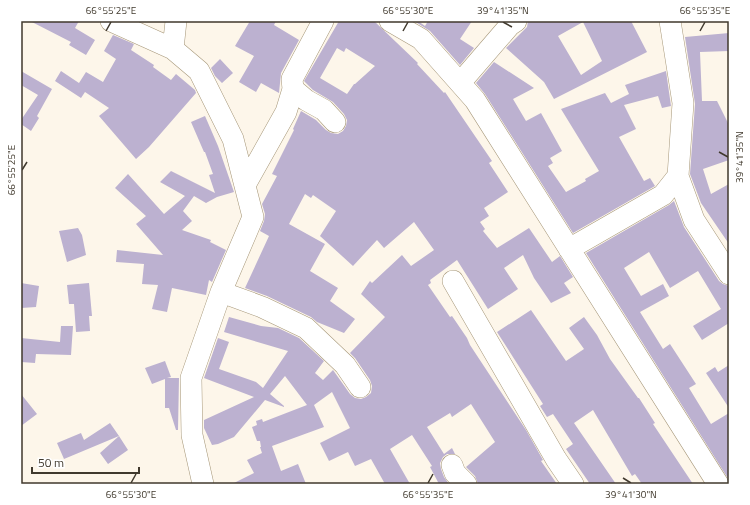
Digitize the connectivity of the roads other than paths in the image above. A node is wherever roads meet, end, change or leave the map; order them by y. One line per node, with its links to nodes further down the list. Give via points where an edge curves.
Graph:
1 (111, 21): 7 (street)
2 (176, 21): 7 (street)
3 (323, 21): 9 (street, via 292,79)
4 (390, 21): 8 (street, via 421,39)
5 (516, 21): 8 (street)
6 (670, 21): 11 (street, via 683,103)
7 (174, 49): 12 (street, via 199,71 233,139)
8 (460, 83): 13 (street, via 475,100)
9 (293, 90): 10 (street, via 324,110); 12 (street, via 286,112)
10 (335, 122)
11 (678, 176): 13 (street, via 663,195); 14 (street, via 694,220)
12 (245, 185): 16 (street, via 253,216)
13 (569, 249): 22 (street)
14 (729, 274)
15 (452, 281): 21 (street)
16 (221, 292): 17 (street, via 262,307 306,328 345,365); 19 (street, via 191,378 192,435)
17 (360, 387)
18 (452, 465): 20 (street, via 455,473)
19 (203, 484)
20 (466, 484)
21 (573, 484)
22 (718, 484)

